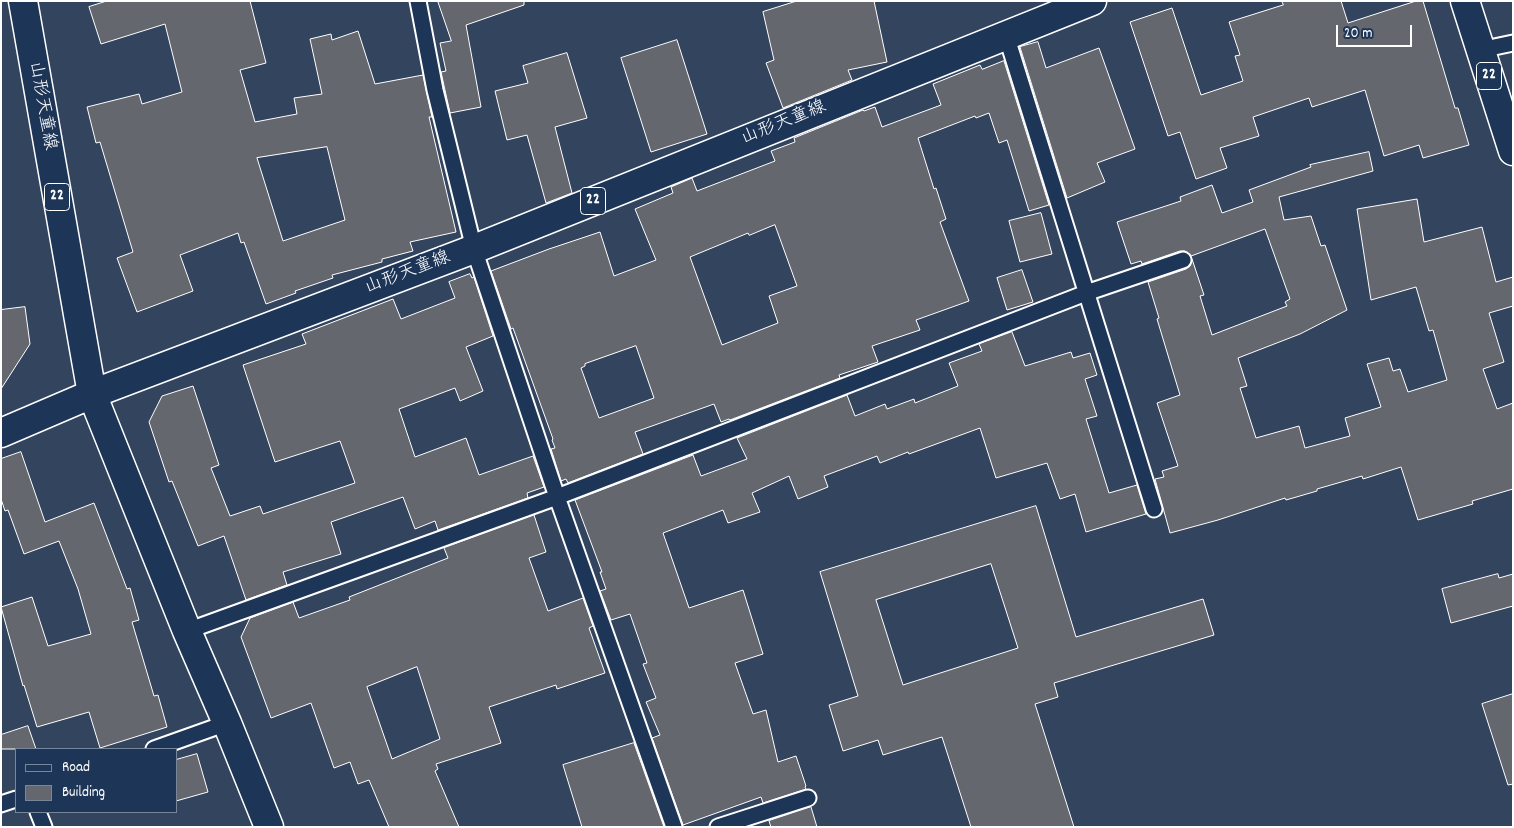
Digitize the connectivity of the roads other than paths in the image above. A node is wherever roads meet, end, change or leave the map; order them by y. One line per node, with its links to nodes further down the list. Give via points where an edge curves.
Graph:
1 (23, 1): 12 (main road, 山形天童線 / 22)
2 (418, 1): 9 (lane, via 435,90)
3 (1092, 1): 5 (main road, 山形天童線 / 22)
4 (1465, 1): 7 (main road, 22)
5 (1006, 35): 9 (main road, 山形天童線 / 22); 11 (lane)
6 (1513, 42): 7 (lane)
7 (1480, 50): 8 (main road, 22)
8 (1513, 151)
9 (474, 249): 12 (main road, 山形天童線 / 22); 14 (lane)
10 (1183, 260): 11 (lane)
11 (1086, 292): 14 (lane); 15 (lane)
12 (92, 394): 13 (main road); 16 (main road)
13 (1, 433)
14 (556, 497): 16 (lane); 25 (lane)
15 (1154, 509)
16 (187, 631): 17 (main road)
17 (227, 723): 18 (lane); 24 (main road)
18 (157, 748)
19 (808, 798): 26 (lane)
20 (15, 799): 21 (lane)
21 (1, 804)
22 (38, 813): 23 (lane)
23 (44, 827)
24 (269, 827)
25 (674, 827)
26 (718, 827)

